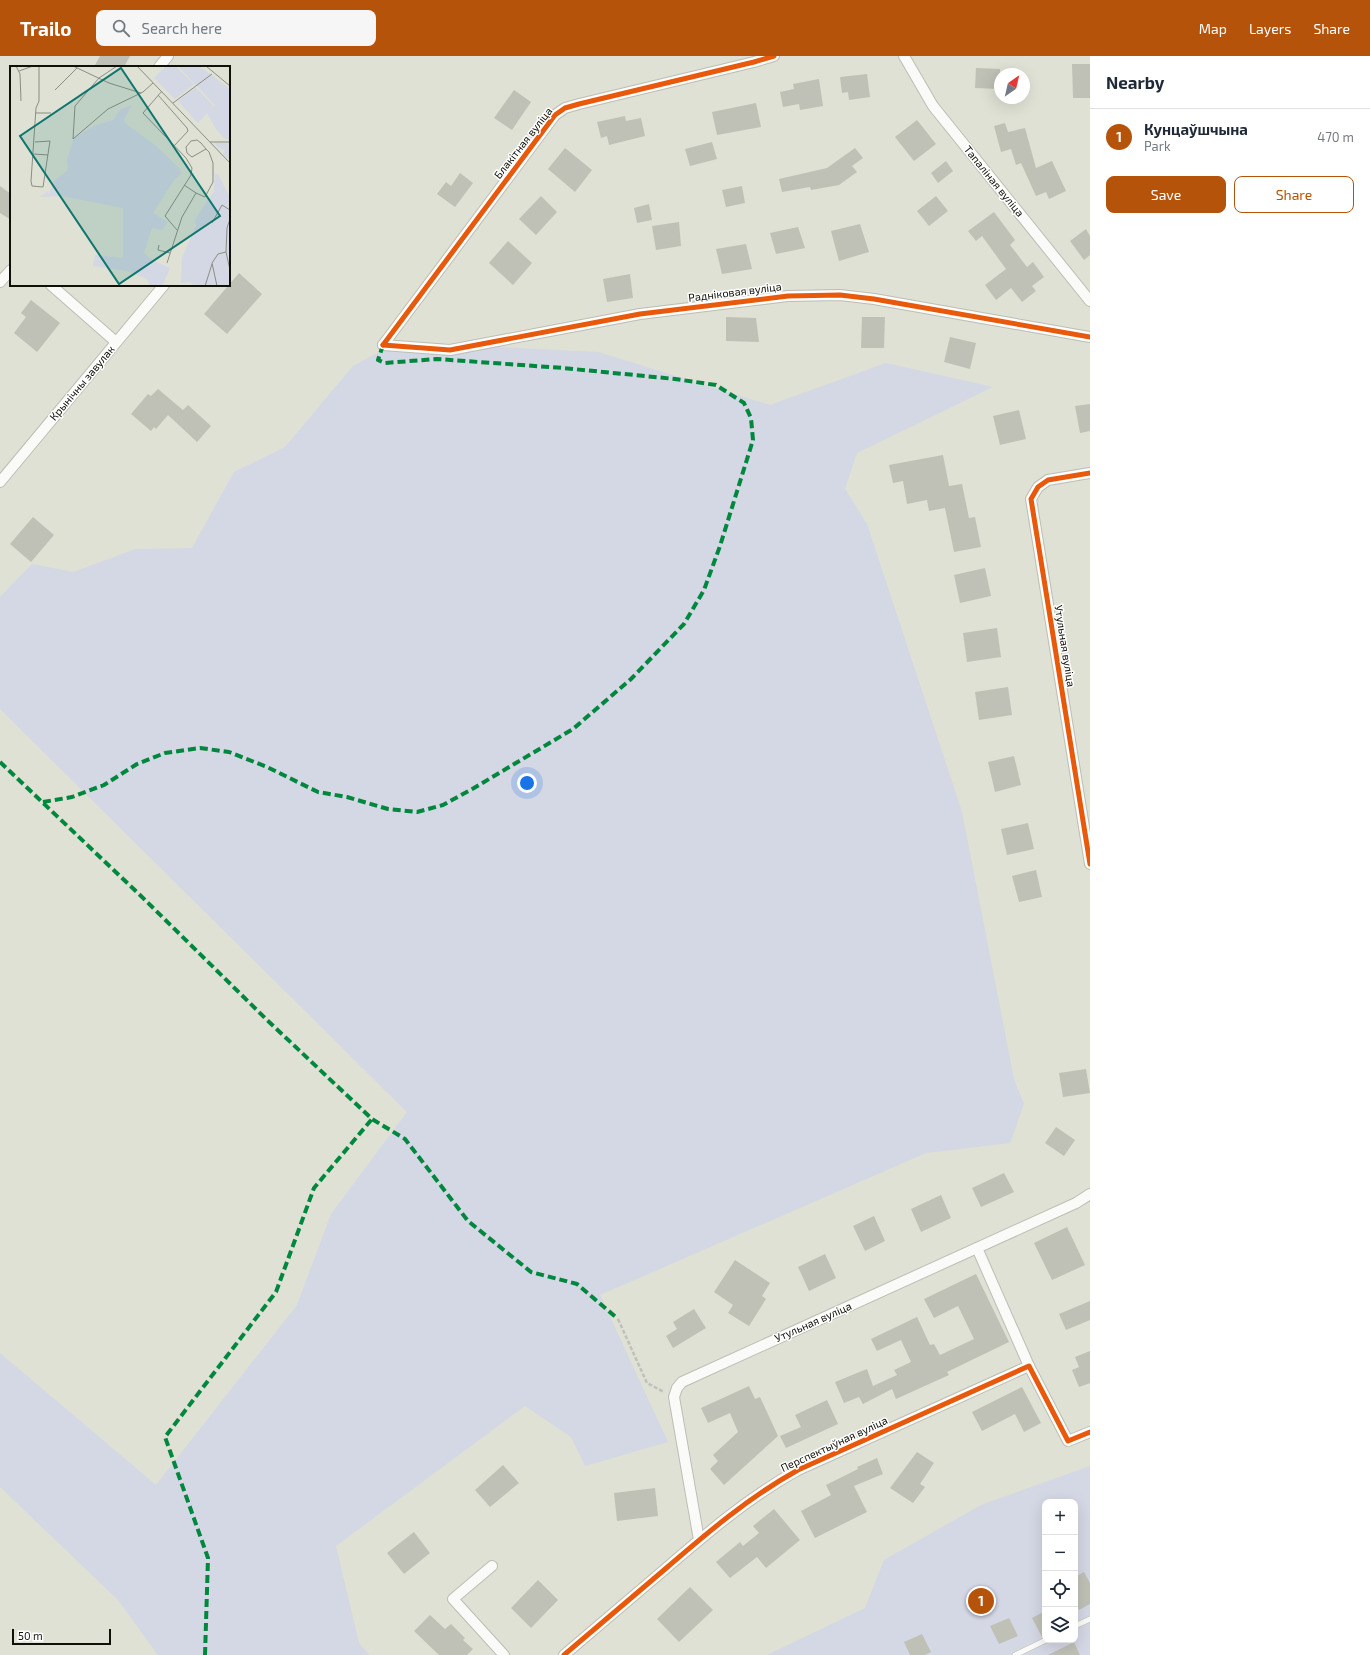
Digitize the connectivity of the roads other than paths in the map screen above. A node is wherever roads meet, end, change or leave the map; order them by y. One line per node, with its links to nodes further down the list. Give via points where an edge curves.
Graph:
1 (168, 56): 4 (street)
2 (774, 56): 12 (street, Блакітная вуліца, via 579,104 565,108 555,115)
3 (904, 56): 9 (street, Тапаліная вуліца, via 934,106)
4 (160, 66)
5 (10, 271): 6 (street)
6 (0, 282)
7 (52, 286): 11 (street)
8 (163, 286): 11 (street, Крынічны завулак)
9 (1090, 301)
10 (1090, 337): 12 (street, Радніковая вуліца, via 840,295 788,296 640,314 450,350)
11 (116, 342): 14 (street, Крынічны завулак)
12 (383, 345)
13 (1090, 472): 15 (street, Утульная вуліца, via 1048,480 1038,487 1031,499)
14 (0, 482)
15 (1090, 864)
16 (1090, 1194): 17 (street, Утульная вуліца, via 1076,1203)
17 (977, 1248): 18 (street); 20 (street, Утульная вуліца, via 682,1382 674,1397)
18 (1029, 1366): 19 (street, via 1068,1441); 20 (street, Перспектыўная вуліца, via 798,1470 756,1496)
19 (1090, 1432)
20 (699, 1540): 26 (street, Перспектыўная вуліца)
21 (492, 1566): 25 (street, via 453,1599)
22 (1090, 1619): 23 (lane)
23 (1078, 1625)
24 (1042, 1642): 27 (lane)
25 (504, 1655)
26 (564, 1655)
27 (1015, 1655)

